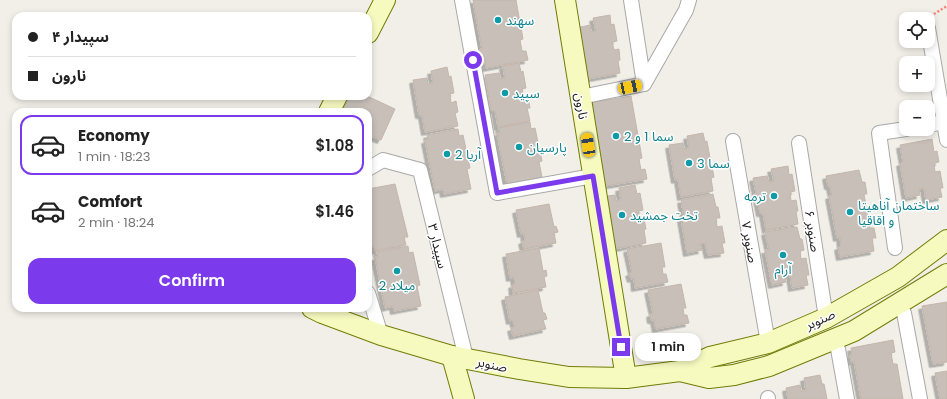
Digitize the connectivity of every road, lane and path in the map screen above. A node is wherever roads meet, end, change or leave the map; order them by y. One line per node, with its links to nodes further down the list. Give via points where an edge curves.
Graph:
1 (385, 0): 8 (street)
2 (462, 0): 19 (street, via 497,193)
3 (565, 0): 11 (street, نارون)
4 (631, 0): 10 (street)
5 (689, 0): 10 (street, via 686,10)
6 (947, 6): 7 (path)
7 (935, 13)
8 (372, 25)
9 (931, 48): 12 (street)
10 (644, 84): 11 (street)
11 (581, 97): 19 (street, نارون)
12 (944, 122): 13 (street); 15 (street)
13 (935, 124)
14 (899, 130): 21 (street, via 879,133)
15 (947, 140)
16 (733, 141): 28 (street, صنوبر ۷)
17 (799, 143): 26 (street, صنوبر ۶)
18 (372, 167): 30 (street, سپیدار ۳, via 383,160 420,170)
19 (593, 176): 32 (street, نارون)
20 (947, 240): 26 (street, صنوبر, via 898,277)
21 (896, 248)
22 (947, 274): 31 (street, صنوبر, via 854,331 769,366 709,378)
23 (372, 306): 27 (street)
24 (320, 312): 27 (street, صنوبر)
25 (904, 313): 35 (street)
26 (826, 318): 28 (street, صنوبر)
27 (381, 334): 30 (street, صنوبر)
28 (768, 342): 31 (street, صنوبر, via 710,357)
29 (838, 349): 34 (street)
30 (459, 357): 32 (street, صنوبر, via 569,377); 33 (street)
31 (680, 371): 32 (street, صنوبر)
32 (626, 378)
33 (464, 399)
34 (847, 399)
35 (920, 399)

